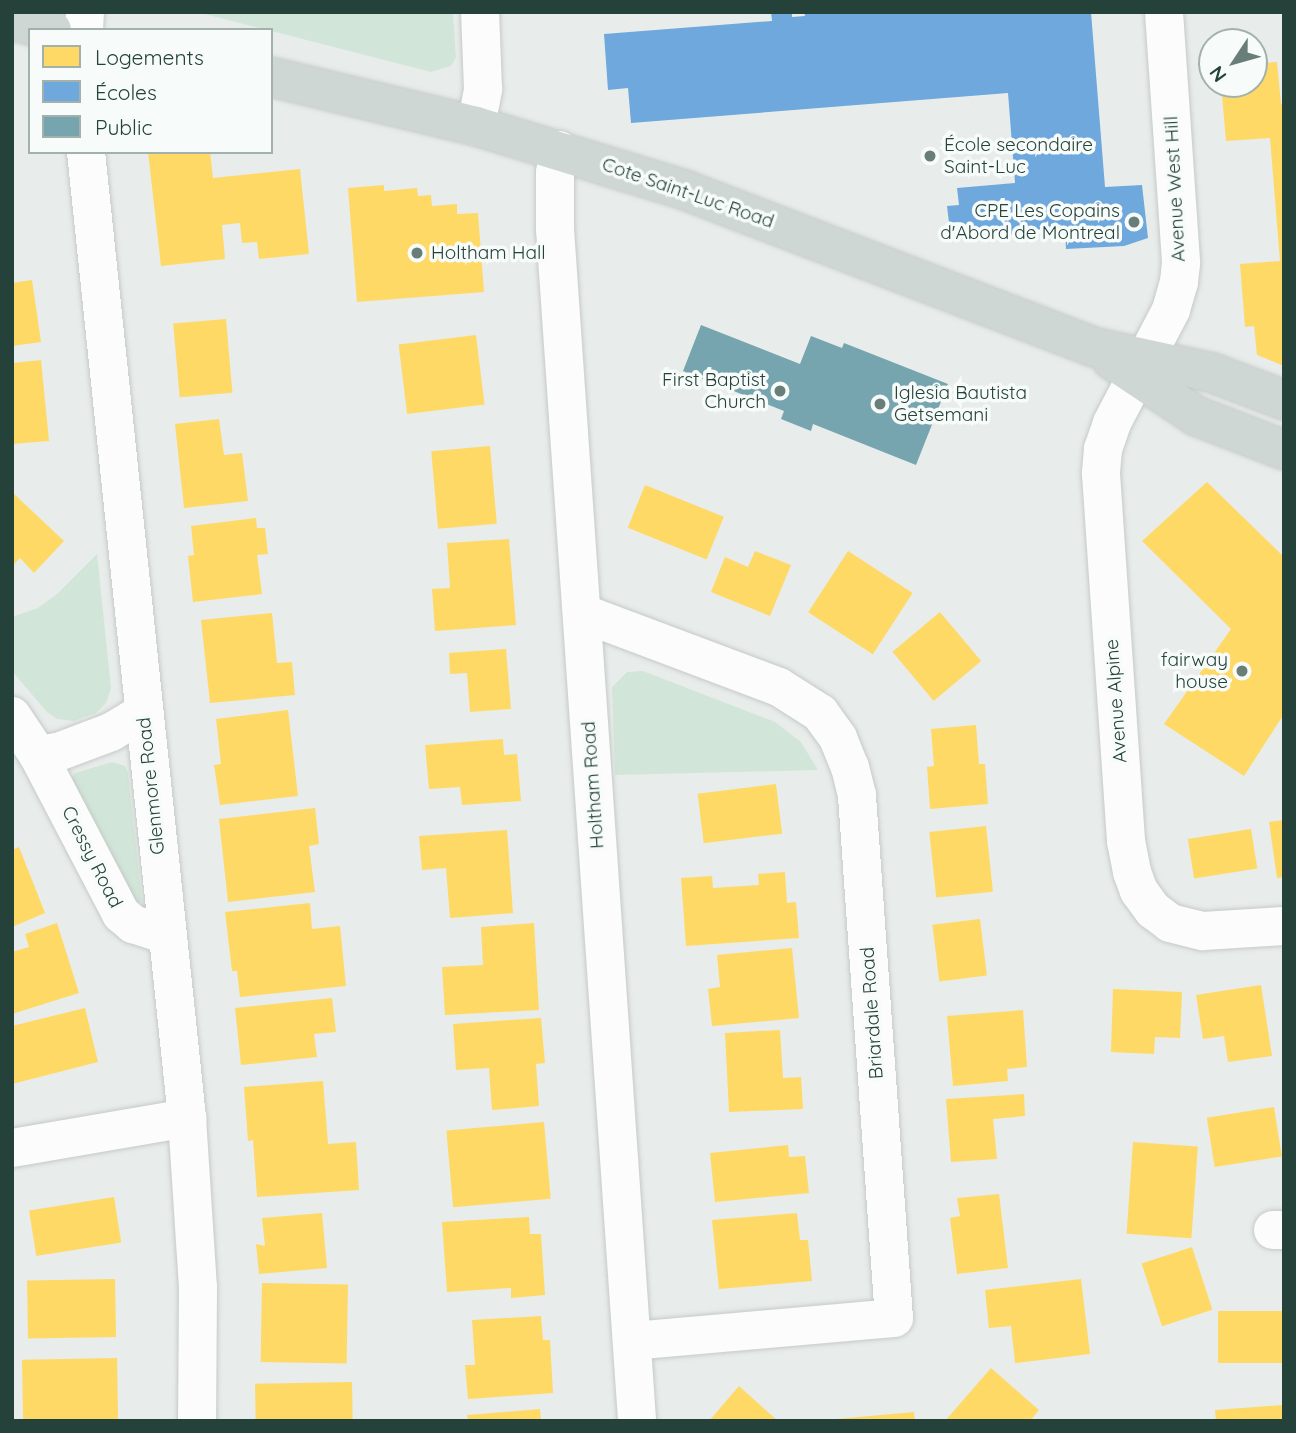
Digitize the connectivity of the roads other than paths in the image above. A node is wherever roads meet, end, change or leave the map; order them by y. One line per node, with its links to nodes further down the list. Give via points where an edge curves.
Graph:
1 (480, 12): 6 (street, via 483,89)
2 (1164, 12): 9 (street, Avenue West Hill, via 1181,263 1171,310)
3 (12, 21): 4 (main road)
4 (43, 28)
5 (273, 77): 6 (main road, Cote Saint-Luc Road)
6 (476, 126): 7 (main road, Cote Saint-Luc Road)
7 (559, 150): 9 (main road, Cote Saint-Luc Road, via 748,212); 12 (street, Holtham Road, via 555,229)
8 (86, 154): 13 (street, Glenmore Road)
9 (1140, 368): 10 (main road, Cote Saint-Luc Road, via 1213,373); 11 (main road, Cote Saint-Luc Road, via 1196,416); 16 (street, Avenue Alpine, via 1107,438 1100,491 1132,872 1153,910 1170,923 1203,931)
10 (1284, 400)
11 (1284, 450)
12 (582, 613): 20 (street, Holtham Road); 20 (street, Briardale Road, via 779,687 820,713 838,738 857,796 894,1318)
13 (143, 713): 15 (street, via 111,732); 17 (street, Glenmore Road)
14 (12, 716): 15 (street, Cressy Road)
15 (38, 755): 17 (street, Cressy Road, via 121,914 133,924)
16 (1284, 926)
17 (167, 935): 18 (street, Glenmore Road)
18 (187, 1118): 19 (street); 21 (street, Glenmore Road, via 198,1287)
19 (12, 1148)
20 (632, 1341): 22 (street, Holtham Road)
21 (197, 1421)
22 (637, 1421)

